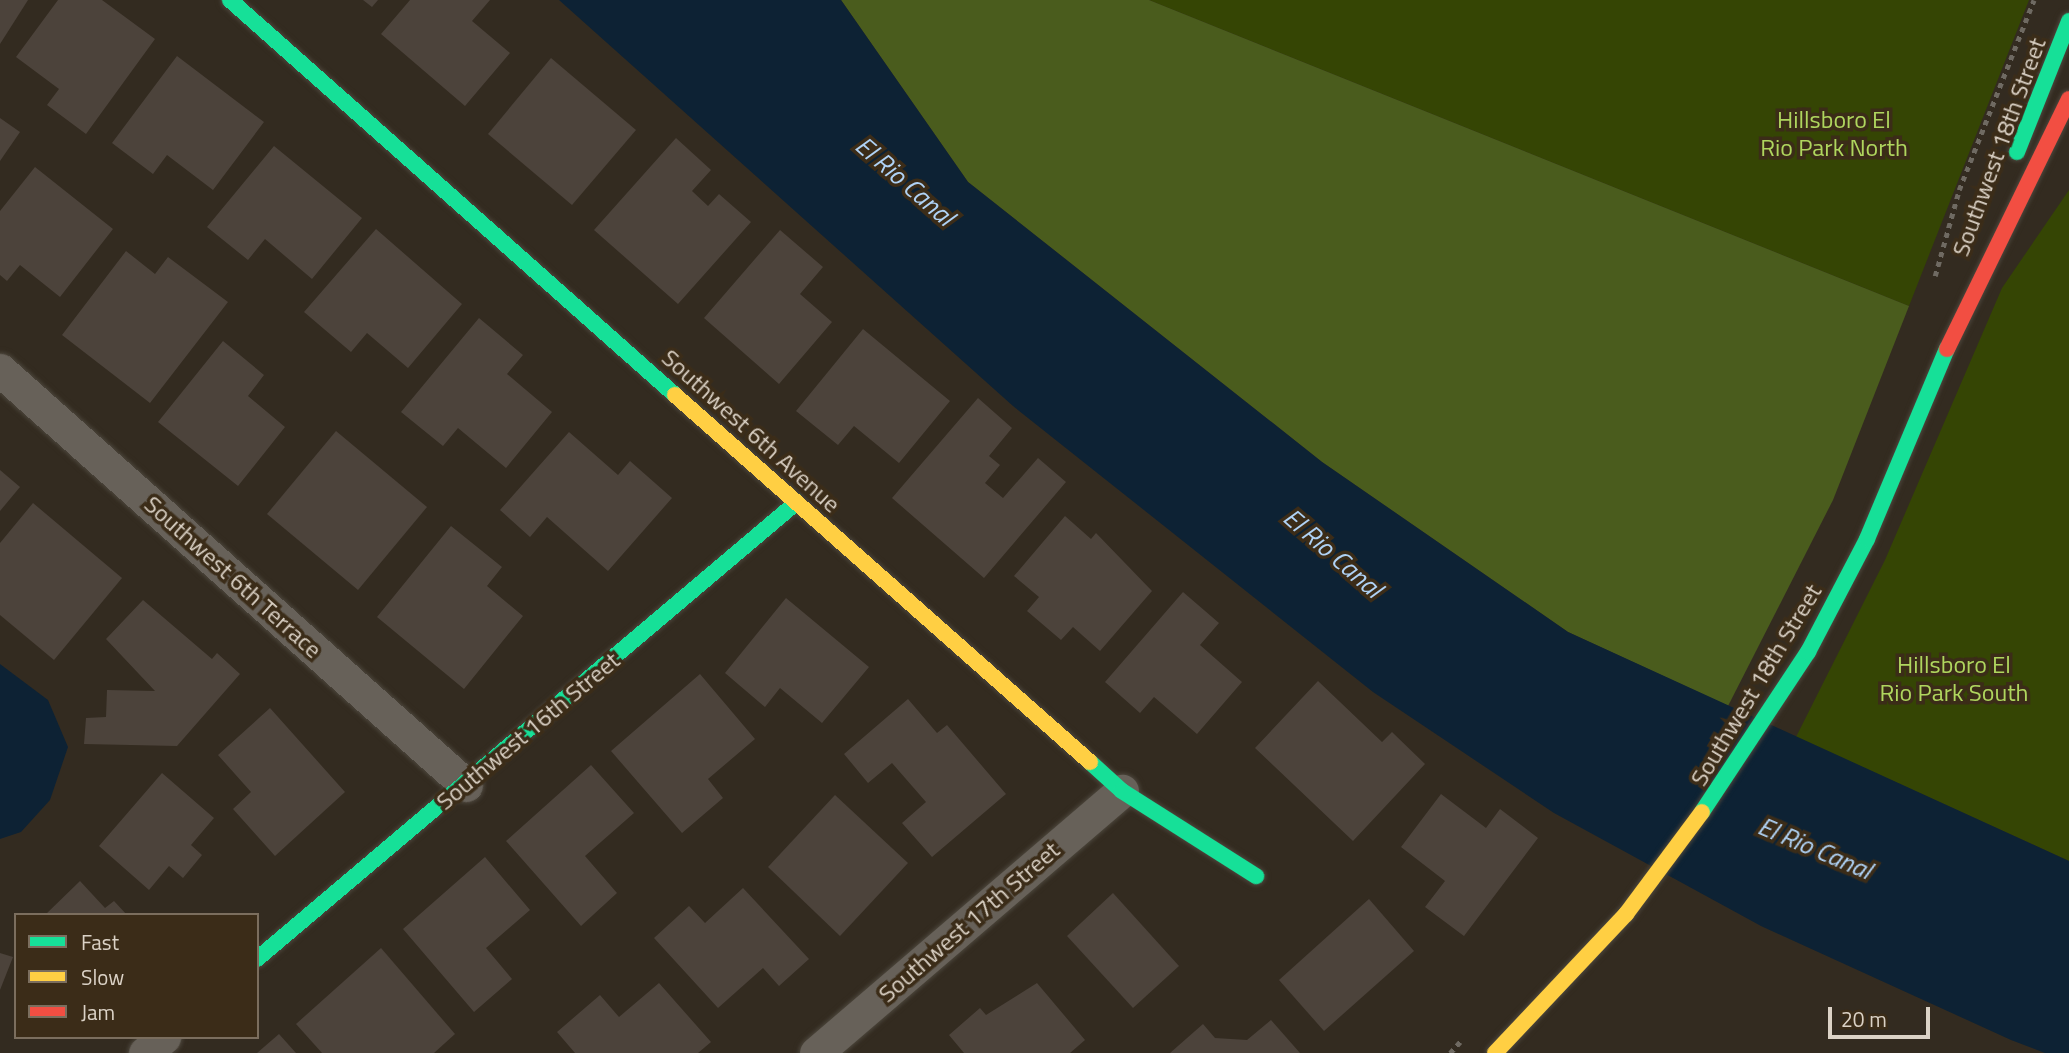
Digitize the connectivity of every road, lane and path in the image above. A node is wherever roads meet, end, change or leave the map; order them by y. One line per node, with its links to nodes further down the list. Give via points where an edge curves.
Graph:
1 (230, 0): 8 (street, Southwest 6th Avenue)
2 (2034, 0): 5 (path, via 1959,190)
3 (2069, 21): 6 (street, Southwest 18th Street, via 2008,179)
4 (2069, 99): 6 (street, Southwest 18th Street)
5 (1932, 289)
6 (1972, 289): 16 (street, Southwest 18th Street, via 1867,539 1808,652 1751,746 1626,914)
7 (0, 370): 9 (street, Southwest 6th Terrace)
8 (797, 502): 9 (street, Southwest 16th Street); 10 (street, Southwest 6th Avenue)
9 (466, 785): 12 (street, Southwest 16th Street)
10 (1122, 791): 11 (street, Southwest 6th Avenue); 15 (street, Southwest 17th Street)
11 (1256, 876)
12 (259, 957)
13 (162, 1039): 14 (street)
14 (145, 1053)
15 (816, 1053)
16 (1495, 1053)

